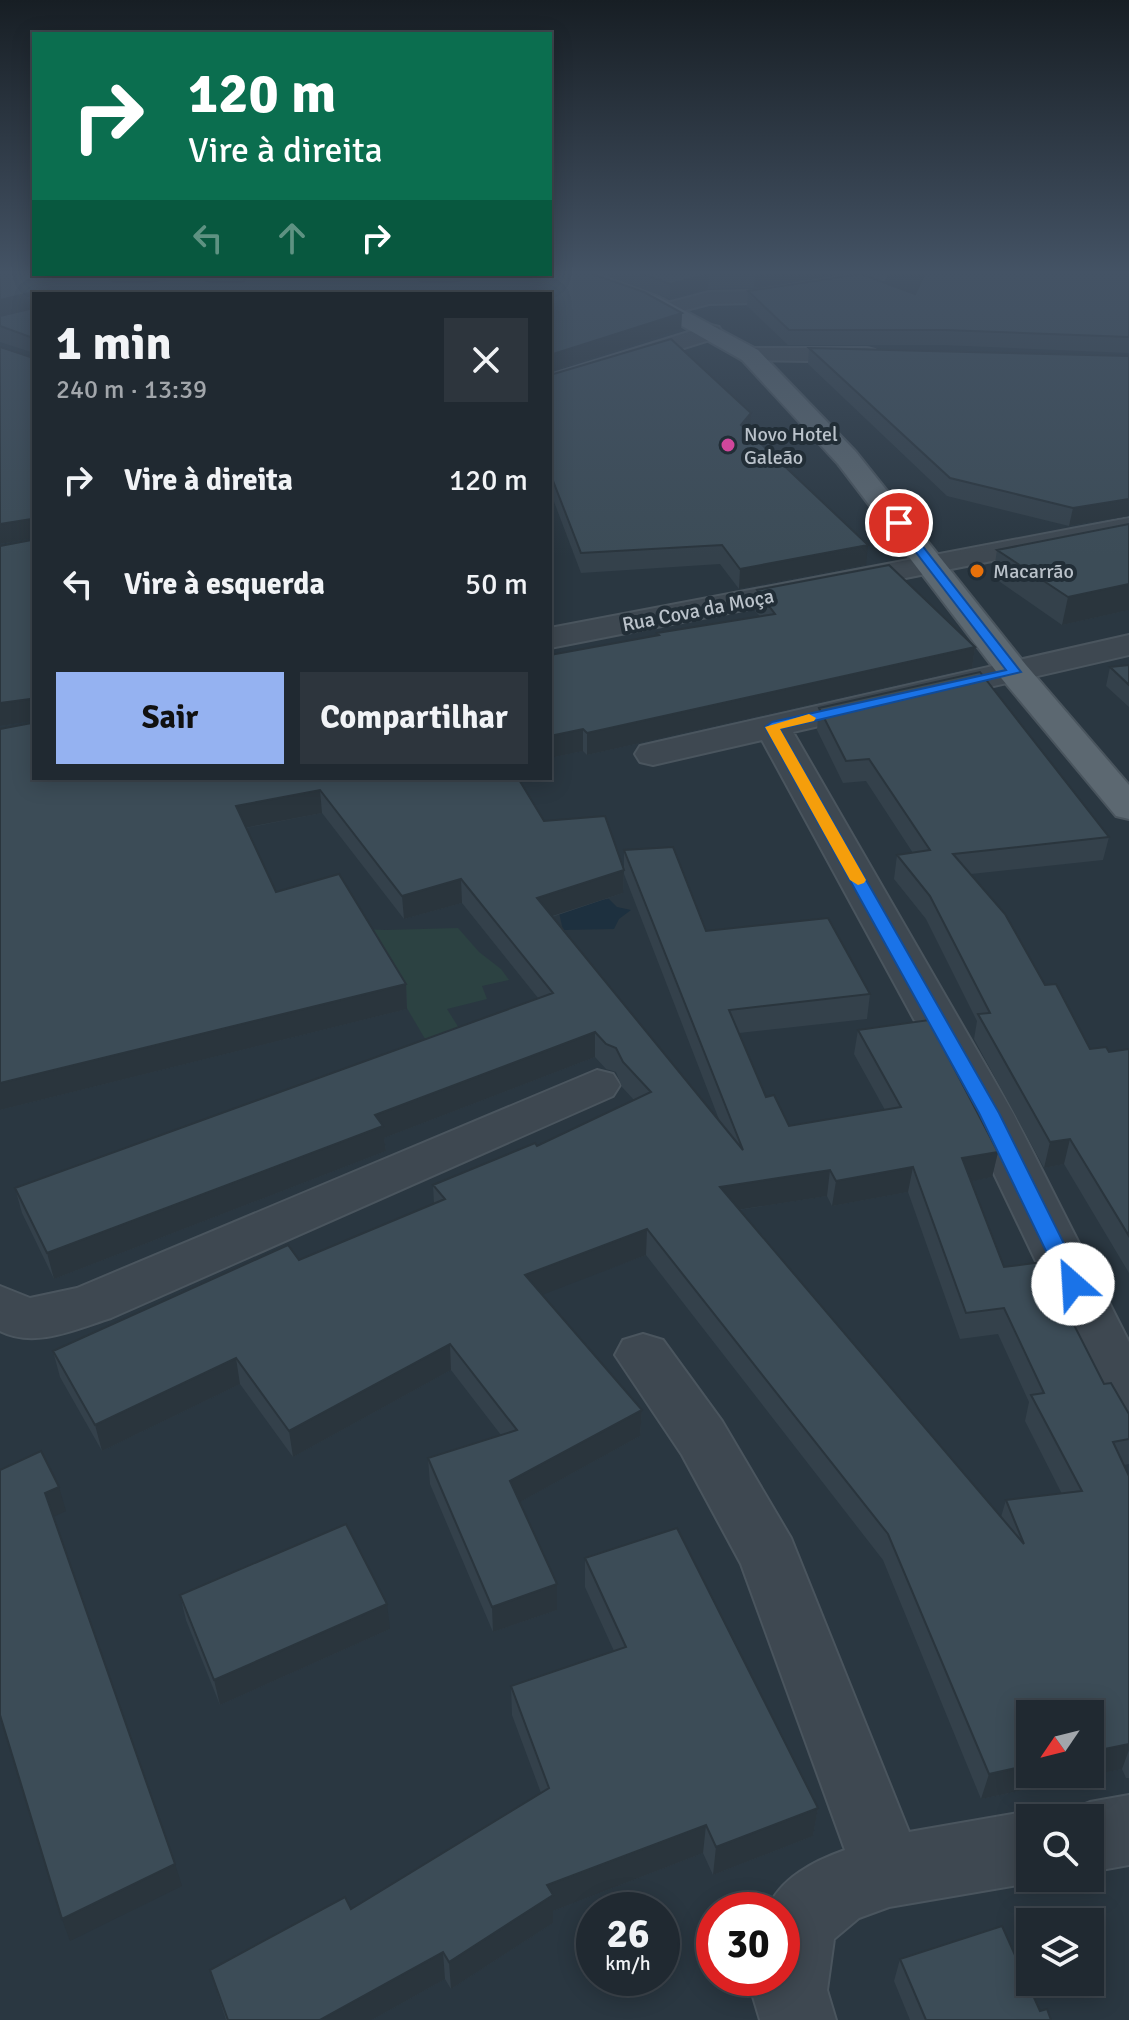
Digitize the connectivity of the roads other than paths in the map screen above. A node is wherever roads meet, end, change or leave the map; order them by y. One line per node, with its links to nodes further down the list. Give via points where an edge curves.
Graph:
1 (600, 367): 3 (street)
2 (762, 367): 5 (main road, via 847,458)
3 (552, 382)
4 (1129, 526): 5 (street, Rua Cova da Moça)
5 (933, 566): 6 (street, Rua Cova da Moça); 8 (main road)
6 (553, 630)
7 (1129, 645): 8 (street)
8 (1014, 672): 9 (street); 11 (main road)
9 (772, 727): 10 (street); 15 (street, via 989,1113)
10 (653, 754)
11 (1129, 808)
12 (597, 1085): 13 (street, via 92,1304 50,1316)
13 (12, 1313)
14 (643, 1355): 19 (street, via 702,1438 769,1557)
15 (1129, 1398)
16 (1129, 1830): 17 (street)
17 (1104, 1834)
18 (1016, 1849): 19 (street)
19 (889, 1871): 20 (street, via 836,1890 800,1920 789,1990)
20 (798, 2020)

